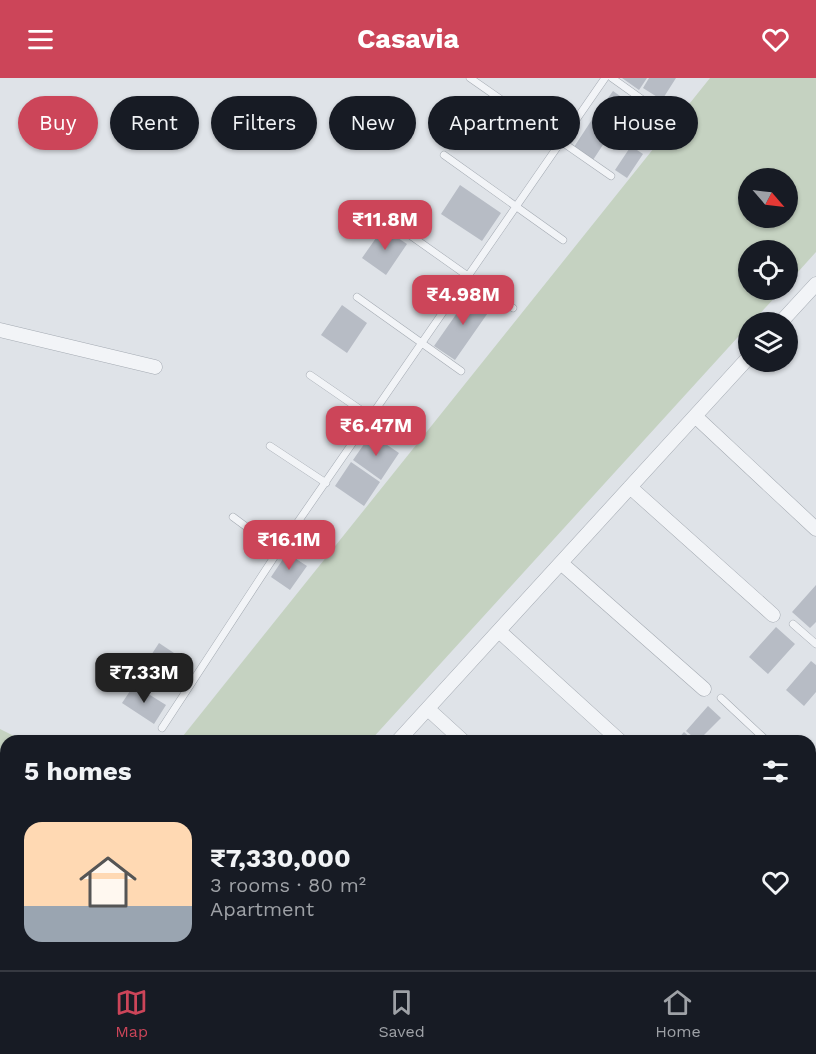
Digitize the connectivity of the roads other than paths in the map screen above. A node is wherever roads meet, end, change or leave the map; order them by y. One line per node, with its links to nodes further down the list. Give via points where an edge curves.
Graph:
1 (470, 78): 4 (lane)
2 (604, 78): 6 (lane)
3 (612, 78): 5 (lane)
4 (496, 96)
5 (637, 96)
6 (580, 112)
7 (554, 150): 11 (lane)
8 (574, 150): 10 (lane)
9 (444, 155): 11 (lane)
10 (611, 176)
11 (517, 207): 13 (lane); 14 (lane)
12 (383, 216): 14 (lane)
13 (563, 240)
14 (468, 278): 17 (lane); 20 (lane)
15 (816, 284): 18 (street)
16 (357, 297): 20 (lane)
17 (513, 308)
18 (790, 312)
19 (0, 330): 21 (street)
20 (422, 344): 23 (lane); 26 (lane)
21 (155, 367)
22 (738, 369): 25 (street)
23 (461, 371)
24 (310, 375): 26 (lane)
25 (695, 416): 29 (street); 31 (street)
26 (371, 417): 28 (lane)
27 (270, 446): 28 (lane)
28 (326, 483): 32 (lane)
29 (630, 487): 33 (street); 34 (street)
30 (233, 517): 32 (lane)
31 (816, 529)
32 (279, 551): 41 (lane)
33 (561, 563): 36 (street); 38 (street)
34 (773, 615)
35 (793, 624): 37 (lane)
36 (499, 631): 40 (street); 44 (street)
37 (816, 644)
38 (704, 689)
39 (721, 698): 45 (lane)
40 (428, 709): 42 (street); 43 (street)
41 (162, 728)
42 (404, 735)
43 (456, 735)
44 (613, 735)
45 (761, 735)

